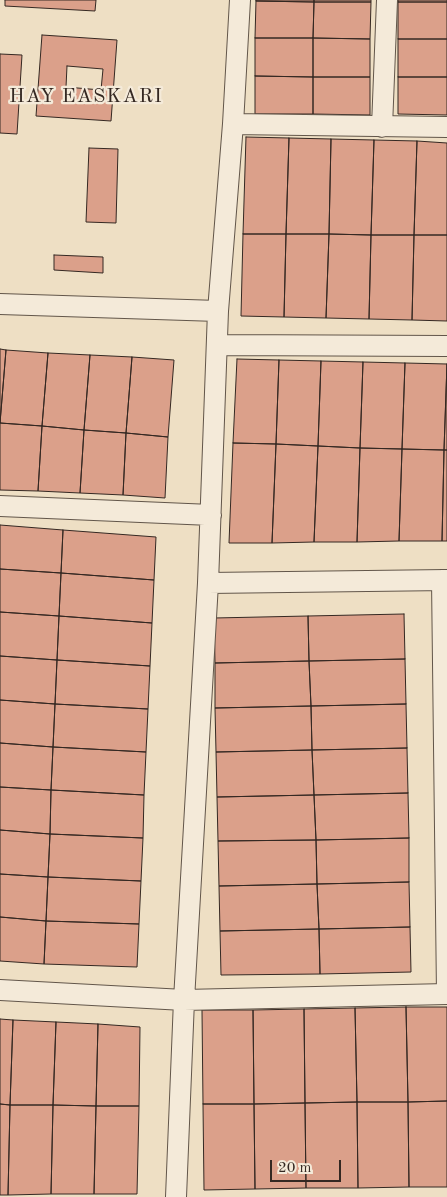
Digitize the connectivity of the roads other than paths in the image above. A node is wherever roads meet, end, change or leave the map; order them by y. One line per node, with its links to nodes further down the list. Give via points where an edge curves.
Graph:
1 (240, 0): 3 (street)
2 (387, 0): 4 (street)
3 (233, 124): 4 (street); 7 (street)
4 (382, 127): 5 (street)
5 (447, 127)
6 (0, 304): 7 (street)
7 (218, 311): 8 (street)
8 (218, 345): 9 (street); 11 (street)
9 (447, 346)
10 (0, 506): 11 (street)
11 (211, 515): 13 (street)
12 (445, 580): 13 (street); 15 (street)
13 (208, 583): 16 (street)
14 (0, 990): 16 (street)
15 (447, 994): 16 (street)
16 (184, 1000): 17 (street)
17 (176, 1197)

